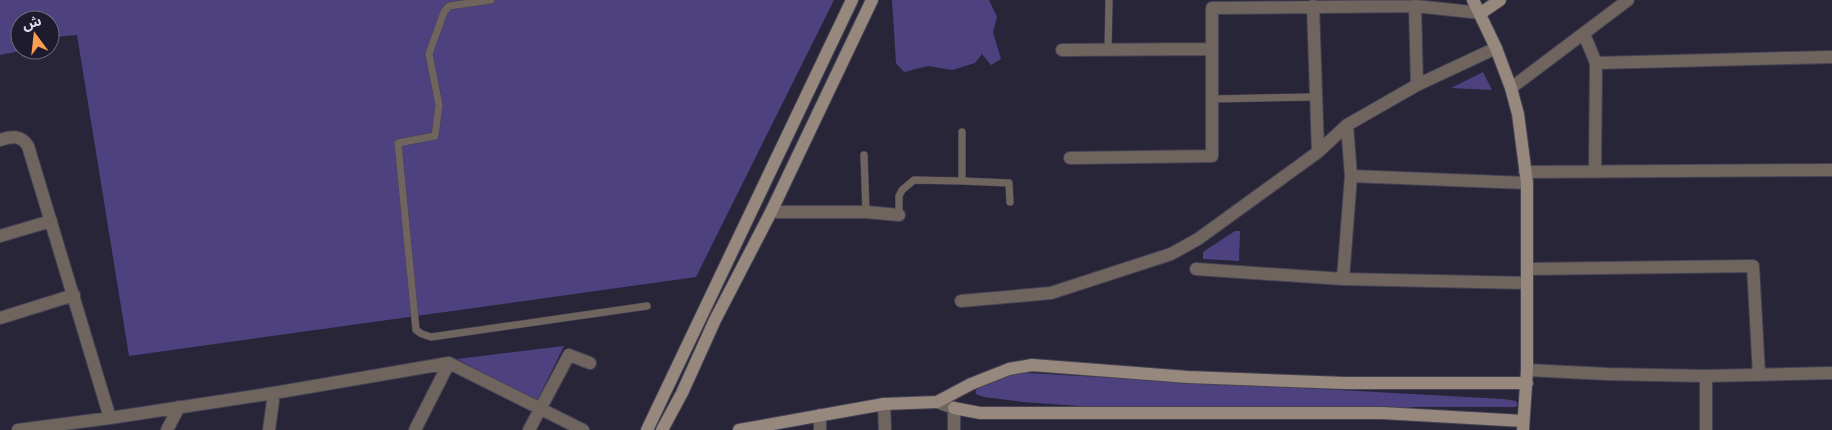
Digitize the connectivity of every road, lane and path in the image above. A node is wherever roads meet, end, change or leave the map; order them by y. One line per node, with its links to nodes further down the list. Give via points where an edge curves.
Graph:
1 (491, 0): 46 (lane, via 449,6 444,12 428,54 439,105 435,136 398,144 416,330 431,336)
2 (852, 0): 71 (street)
3 (872, 0): 35 (street)
4 (1109, 0): 16 (lane)
5 (1474, 0): 11 (street)
6 (1500, 0): 11 (street)
7 (1628, 0): 12 (street)
8 (1212, 4): 9 (street); 14 (street)
9 (1313, 6): 10 (street); 21 (street)
10 (1415, 6): 11 (street); 19 (street)
11 (1481, 13): 13 (street)
12 (1584, 34): 18 (street); 20 (street)
13 (1496, 48): 19 (street); 20 (street)
14 (1211, 49): 16 (street); 22 (street)
15 (1062, 50): 16 (street)
16 (1108, 50)
17 (1832, 57): 18 (street)
18 (1596, 63): 30 (street)
19 (1417, 84): 23 (street)
20 (1511, 88): 32 (street, via 1518,114)
21 (1315, 97): 22 (lane); 26 (street)
22 (1212, 99): 28 (street, via 1212,156)
23 (1348, 125): 26 (street); 31 (street)
24 (962, 132): 33 (lane)
25 (0, 140): 38 (street, via 16,137 26,142)
26 (1318, 152): 45 (street, via 1198,239 1171,254 1051,293)
27 (864, 155): 36 (lane)
28 (1070, 158)
29 (1832, 170): 30 (street)
30 (1595, 172): 32 (street)
31 (1351, 176): 32 (street); 42 (street)
32 (1526, 177): 40 (street)
33 (962, 180): 34 (lane, via 1009,183); 37 (lane, via 914,180 902,190)
34 (1010, 202)
35 (771, 212): 36 (street); 72 (street)
36 (866, 212): 37 (street)
37 (899, 215)
38 (51, 221): 39 (street); 44 (street)
39 (0, 236)
40 (1527, 269): 43 (street); 52 (street, via 1753,266)
41 (1196, 270): 42 (street)
42 (1343, 279): 43 (street)
43 (1526, 283): 50 (street)
44 (74, 295): 47 (street); 62 (street)
45 (961, 300)
46 (647, 306)
47 (0, 318)
48 (450, 363): 55 (street); 59 (street); 68 (street)
49 (590, 363): 59 (street, via 569,355)
50 (1527, 370): 53 (street); 54 (street)
51 (1832, 373): 52 (street)
52 (1758, 374): 53 (street)
53 (1706, 376): 77 (street)
54 (1526, 383): 56 (street, via 1344,383 1188,377 1032,365 1009,369); 63 (street)
55 (274, 393): 58 (street); 67 (street)
56 (937, 402): 57 (street); 60 (street)
57 (884, 404): 61 (street); 75 (street)
58 (179, 407): 62 (street); 66 (street)
59 (540, 408): 69 (street); 70 (street)
60 (954, 408): 63 (street, via 980,413 1382,413); 76 (street)
61 (820, 415): 73 (street); 74 (street)
62 (110, 418): 64 (street)
63 (1523, 426)
64 (45, 428): 65 (street)
65 (18, 430)
66 (167, 430)
67 (269, 430)
68 (414, 430)
69 (529, 430)
70 (583, 430)
71 (647, 430)
72 (662, 430)
73 (738, 430)
74 (820, 430)
75 (885, 430)
76 (954, 430)
77 (1706, 430)

